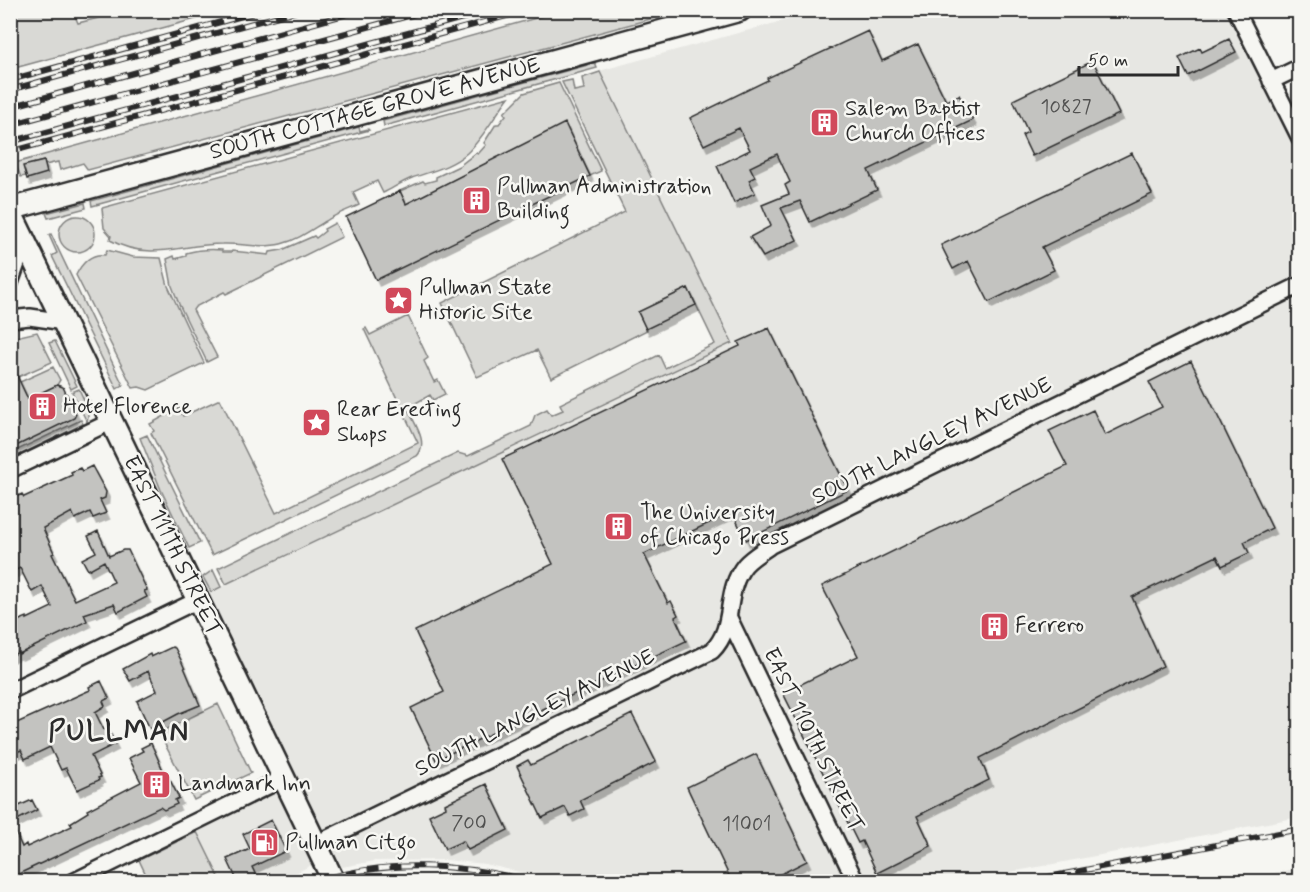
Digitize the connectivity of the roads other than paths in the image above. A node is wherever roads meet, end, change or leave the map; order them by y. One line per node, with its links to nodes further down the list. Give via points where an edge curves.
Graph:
1 (740, 10): 6 (street, SOUTH COTTAGE GROVE AVENUE)
2 (1236, 10): 4 (street)
3 (1299, 67): 4 (street)
4 (1271, 81): 5 (street)
5 (1299, 138)
6 (10, 210): 7 (street, EAST 111TH STREET)
7 (25, 241): 8 (street); 11 (street, EAST 111TH STREET)
8 (10, 284)
9 (1299, 285): 15 (street, SOUTH LANGLEY AVENUE, via 771,545 746,565 737,578)
10 (10, 319): 11 (street, via 30,317)
11 (64, 322): 12 (street, EAST 111TH STREET)
12 (112, 421): 13 (street); 14 (street, EAST 111TH STREET)
13 (10, 470)
14 (198, 600): 16 (street); 17 (street, EAST 111TH STREET)
15 (729, 618): 18 (street, SOUTH LANGLEY AVENUE, via 720,643 706,655); 21 (street, EAST 110TH STREET)
16 (10, 691)
17 (284, 778): 18 (street, EAST 111TH STREET); 19 (street)
18 (316, 844): 20 (street, EAST 111TH STREET)
19 (73, 882)
20 (334, 882)
21 (856, 882)

